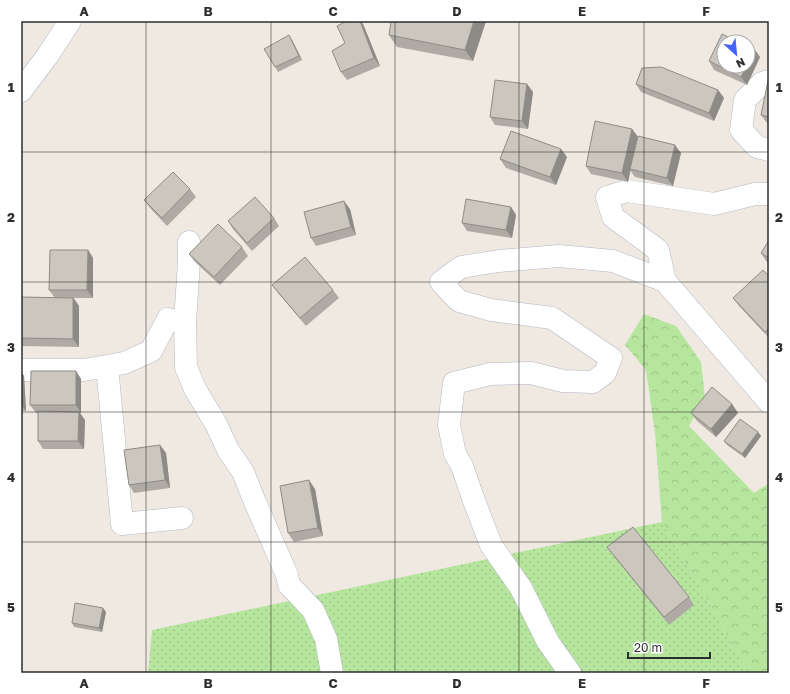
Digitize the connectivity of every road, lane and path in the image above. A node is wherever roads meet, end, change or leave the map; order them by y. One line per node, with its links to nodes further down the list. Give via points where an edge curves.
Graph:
1 (70, 21): 3 (street)
2 (769, 81): 4 (street, via 762,83 745,100 741,130 757,147)
3 (21, 91)
4 (769, 150)
5 (769, 194): 7 (street, via 755,194 714,204 626,191 607,197 613,217 658,250)
6 (189, 242): 8 (street)
7 (665, 281): 11 (street); 14 (street, via 613,261 559,256 461,267 441,282 459,301 491,310 552,318 611,358 605,373 593,382 563,381 531,373 490,374 454,383 449,425 455,454 462,466 491,545 521,588 548,642)
8 (185, 322): 9 (street, via 168,319 152,351 124,363); 13 (street, via 186,367 195,389 243,472 289,585 313,610 326,639)
9 (107, 366): 10 (street, via 84,370); 12 (street, via 122,524)
10 (21, 370)
11 (769, 402)
12 (182, 518)
13 (332, 673)
14 (570, 673)

